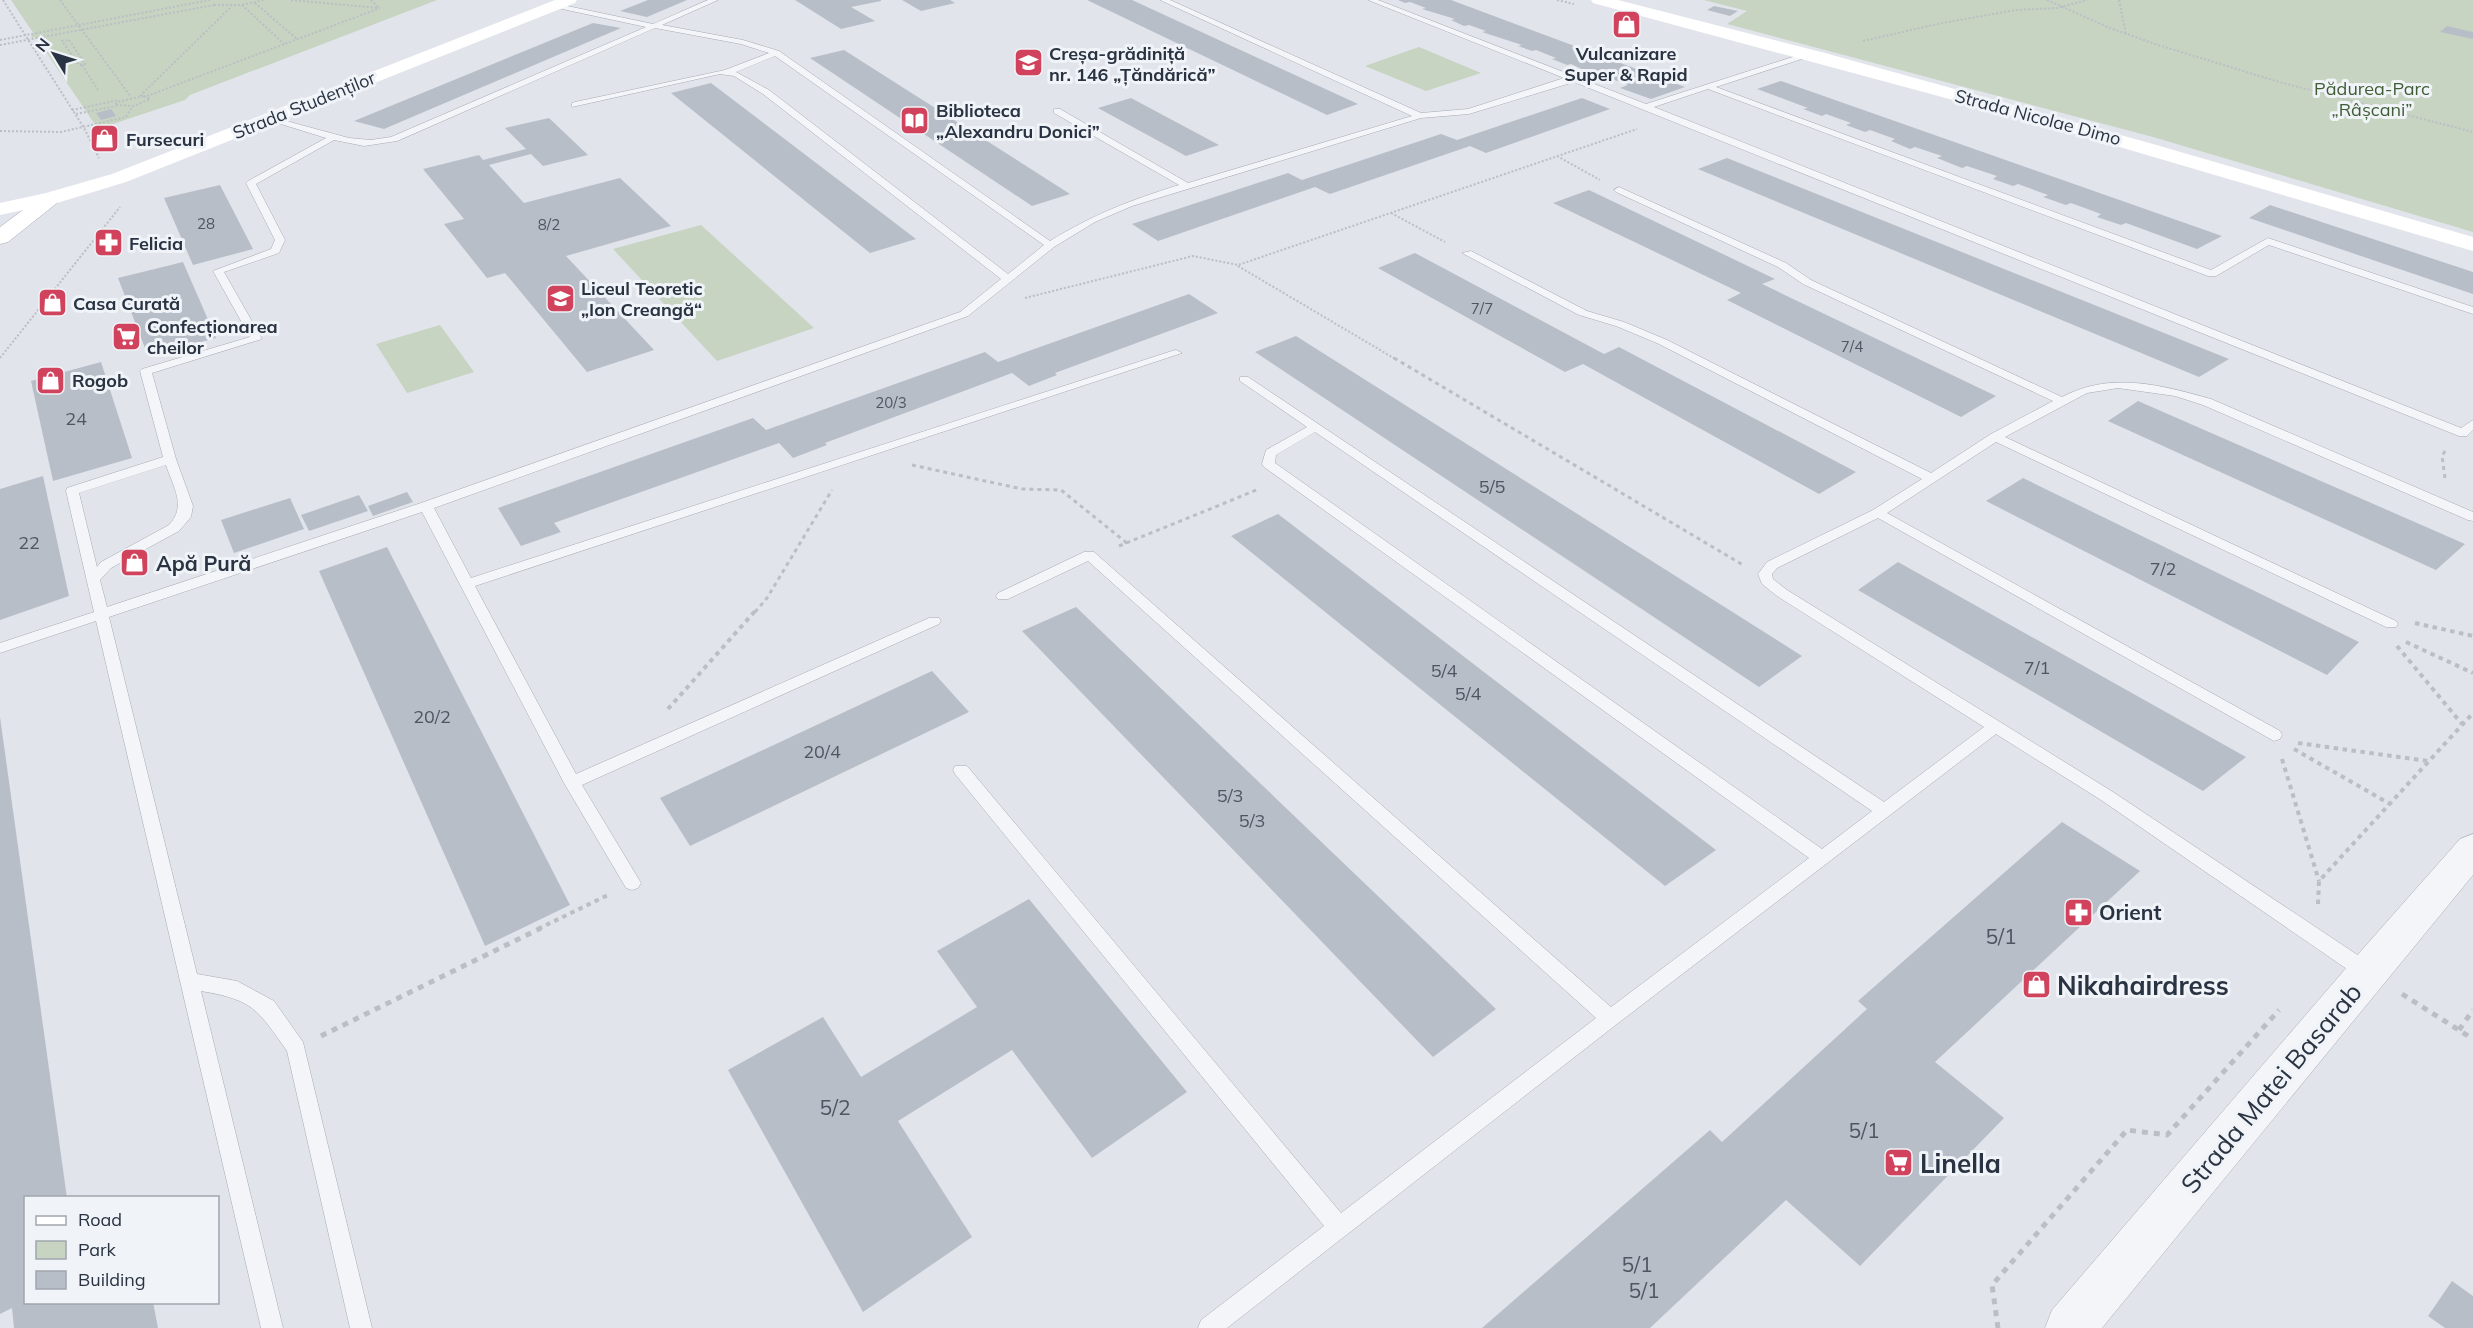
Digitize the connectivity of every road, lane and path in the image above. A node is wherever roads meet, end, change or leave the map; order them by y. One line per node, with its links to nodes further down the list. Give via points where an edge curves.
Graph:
1 (3, 0): 26 (path)
2 (60, 0): 21 (path)
3 (211, 0): 16 (path); 21 (path)
4 (264, 0): 15 (path)
5 (291, 0): 20 (path)
6 (371, 0): 20 (path)
7 (714, 0): 22 (lane)
8 (1164, 0): 51 (lane)
9 (1372, 0): 37 (lane)
10 (1599, 0): 34 (main road, Strada Nicolae Dimo)
11 (2047, 0): 19 (path)
12 (2086, 0): 19 (path)
13 (2119, 0): 25 (path)
14 (563, 2): 22 (lane); 52 (main road, Strada Studenților)
15 (255, 3): 17 (path); 27 (path)
16 (214, 5): 18 (path); 23 (path)
17 (242, 5): 18 (path); 31 (path)
18 (232, 6): 40 (path)
19 (2062, 7): 25 (path); 34 (path, via 2016,10 1871,40 1832,43)
20 (380, 8): 27 (path)
21 (77, 25): 23 (path); 26 (path)
22 (654, 26): 33 (lane, via 742,42); 57 (lane, via 394,139 357,144)
23 (81, 30): 24 (path); 42 (path)
24 (60, 34): 29 (path); 30 (path)
25 (2126, 34): 56 (path, via 2279,82)
26 (25, 35): 28 (path); 29 (path)
27 (298, 39): 31 (path)
28 (0, 40)
29 (28, 40): 32 (path); 48 (path)
30 (66, 41): 35 (path, via 86,64); 35 (path, via 62,41)
31 (284, 44): 41 (path)
32 (0, 45)
33 (776, 53): 36 (lane); 67 (lane)
34 (1808, 54): 38 (lane); 66 (main road, Strada Nicolae Dimo, via 2162,150)
35 (82, 65): 39 (path)
36 (728, 72): 44 (lane); 70 (lane, via 766,92)
37 (1575, 79): 47 (lane); 51 (lane, via 1469,111)
38 (1707, 86): 47 (lane); 71 (lane, via 2212,274 2268,241)
39 (98, 90)
40 (140, 96): 41 (path); 42 (path)
41 (147, 96): 46 (path, via 150,100)
42 (131, 97): 43 (path)
43 (126, 98): 45 (path); 48 (path)
44 (575, 105)
45 (116, 106): 46 (path); 50 (path)
46 (132, 107): 53 (path, via 126,117)
47 (1646, 107): 54 (lane)
48 (72, 110): 50 (path)
49 (1057, 111): 60 (lane)
50 (75, 114): 53 (path)
51 (1420, 116): 60 (lane)
52 (271, 118): 57 (lane); 62 (main road, Strada Studenților, via 119,178)
53 (84, 128): 55 (path, via 61,132); 59 (path)
54 (1700, 128): 58 (path, via 1645,126); 76 (lane, via 2463,433)
55 (0, 131)
56 (2473, 132)
57 (333, 137): 80 (lane, via 251,183 280,240 275,251 218,271 256,339 146,371)
58 (1557, 156): 61 (path); 64 (path)
59 (101, 161)
60 (1187, 186): 67 (lane, via 1111,211)
61 (1620, 190): 75 (lane)
62 (50, 199): 63 (main road, Strada Studenților); 65 (main road)
63 (0, 209)
64 (1391, 213): 68 (path); 69 (path)
65 (0, 237)
66 (2473, 244)
67 (1050, 245): 70 (lane)
68 (1467, 253): 83 (lane, via 1583,313 1663,342)
69 (1238, 265): 72 (path, via 1193,256); 89 (path)
70 (1008, 279): 72 (lane)
71 (2473, 311)
72 (964, 314): 84 (lane)
73 (1176, 353): 79 (lane)
74 (1244, 379): 77 (lane)
75 (2062, 401): 78 (lane); 86 (lane, via 2084,390 2118,384 2176,393 2230,411)
76 (2473, 424)
77 (1315, 427): 82 (lane, via 1270,453 1268,464); 108 (lane)
78 (1995, 437): 83 (lane); 95 (lane)
79 (864, 454): 81 (lane); 87 (path, via 1022,489 1061,490)
80 (170, 459): 90 (lane, via 186,506 184,517 174,528 106,565); 90 (lane, via 72,491)
81 (851, 459): 91 (lane); 99 (path, via 767,598)
82 (1286, 478): 87 (path); 110 (lane)
83 (1930, 478): 85 (lane)
84 (426, 506): 91 (lane); 93 (lane)
85 (1878, 513): 89 (lane, via 1768,567); 103 (lane)
86 (2473, 517)
87 (1128, 544): 88 (path)
88 (1089, 555): 92 (lane); 117 (lane)
89 (1765, 578): 102 (lane, via 1782,593)
90 (94, 579): 93 (lane)
91 (468, 584): 106 (lane)
92 (1003, 597)
93 (102, 612): 97 (lane); 114 (lane)
94 (934, 621): 106 (lane)
95 (2388, 628): 96 (path, via 2397,620); 98 (path); 101 (path)
96 (2473, 636)
97 (0, 648)
98 (2473, 673)
99 (668, 710)
100 (2472, 716): 101 (path)
101 (2462, 724): 104 (path)
102 (1995, 727): 108 (lane); 113 (lane, via 2107,796)
103 (2275, 737): 104 (path); 107 (path); 111 (path)
104 (2428, 761): 107 (path)
105 (961, 770): 121 (lane)
106 (573, 783): 112 (lane)
107 (2390, 804): 111 (path)
108 (1884, 811): 110 (lane)
109 (2473, 849): 113 (street, Strada Matei Basarab)
110 (1821, 858): 117 (lane)
111 (2319, 881): 113 (path, via 2318,912)
112 (632, 883): 120 (path)
113 (2350, 961): 118 (path); 126 (street, Strada Matei Basarab)
114 (190, 981): 120 (lane, via 237,988 267,1007); 122 (lane)
115 (2286, 1003): 125 (path, via 2167,1135 2127,1130 1992,1285)
116 (2473, 1010): 118 (path)
117 (1610, 1018): 121 (lane)
118 (2459, 1030): 119 (path)
119 (2473, 1038)
120 (296, 1048): 123 (lane)
121 (1339, 1228): 124 (lane)
122 (272, 1328)
123 (361, 1328)
124 (1209, 1328)
125 (1998, 1328)
126 (2070, 1328)

